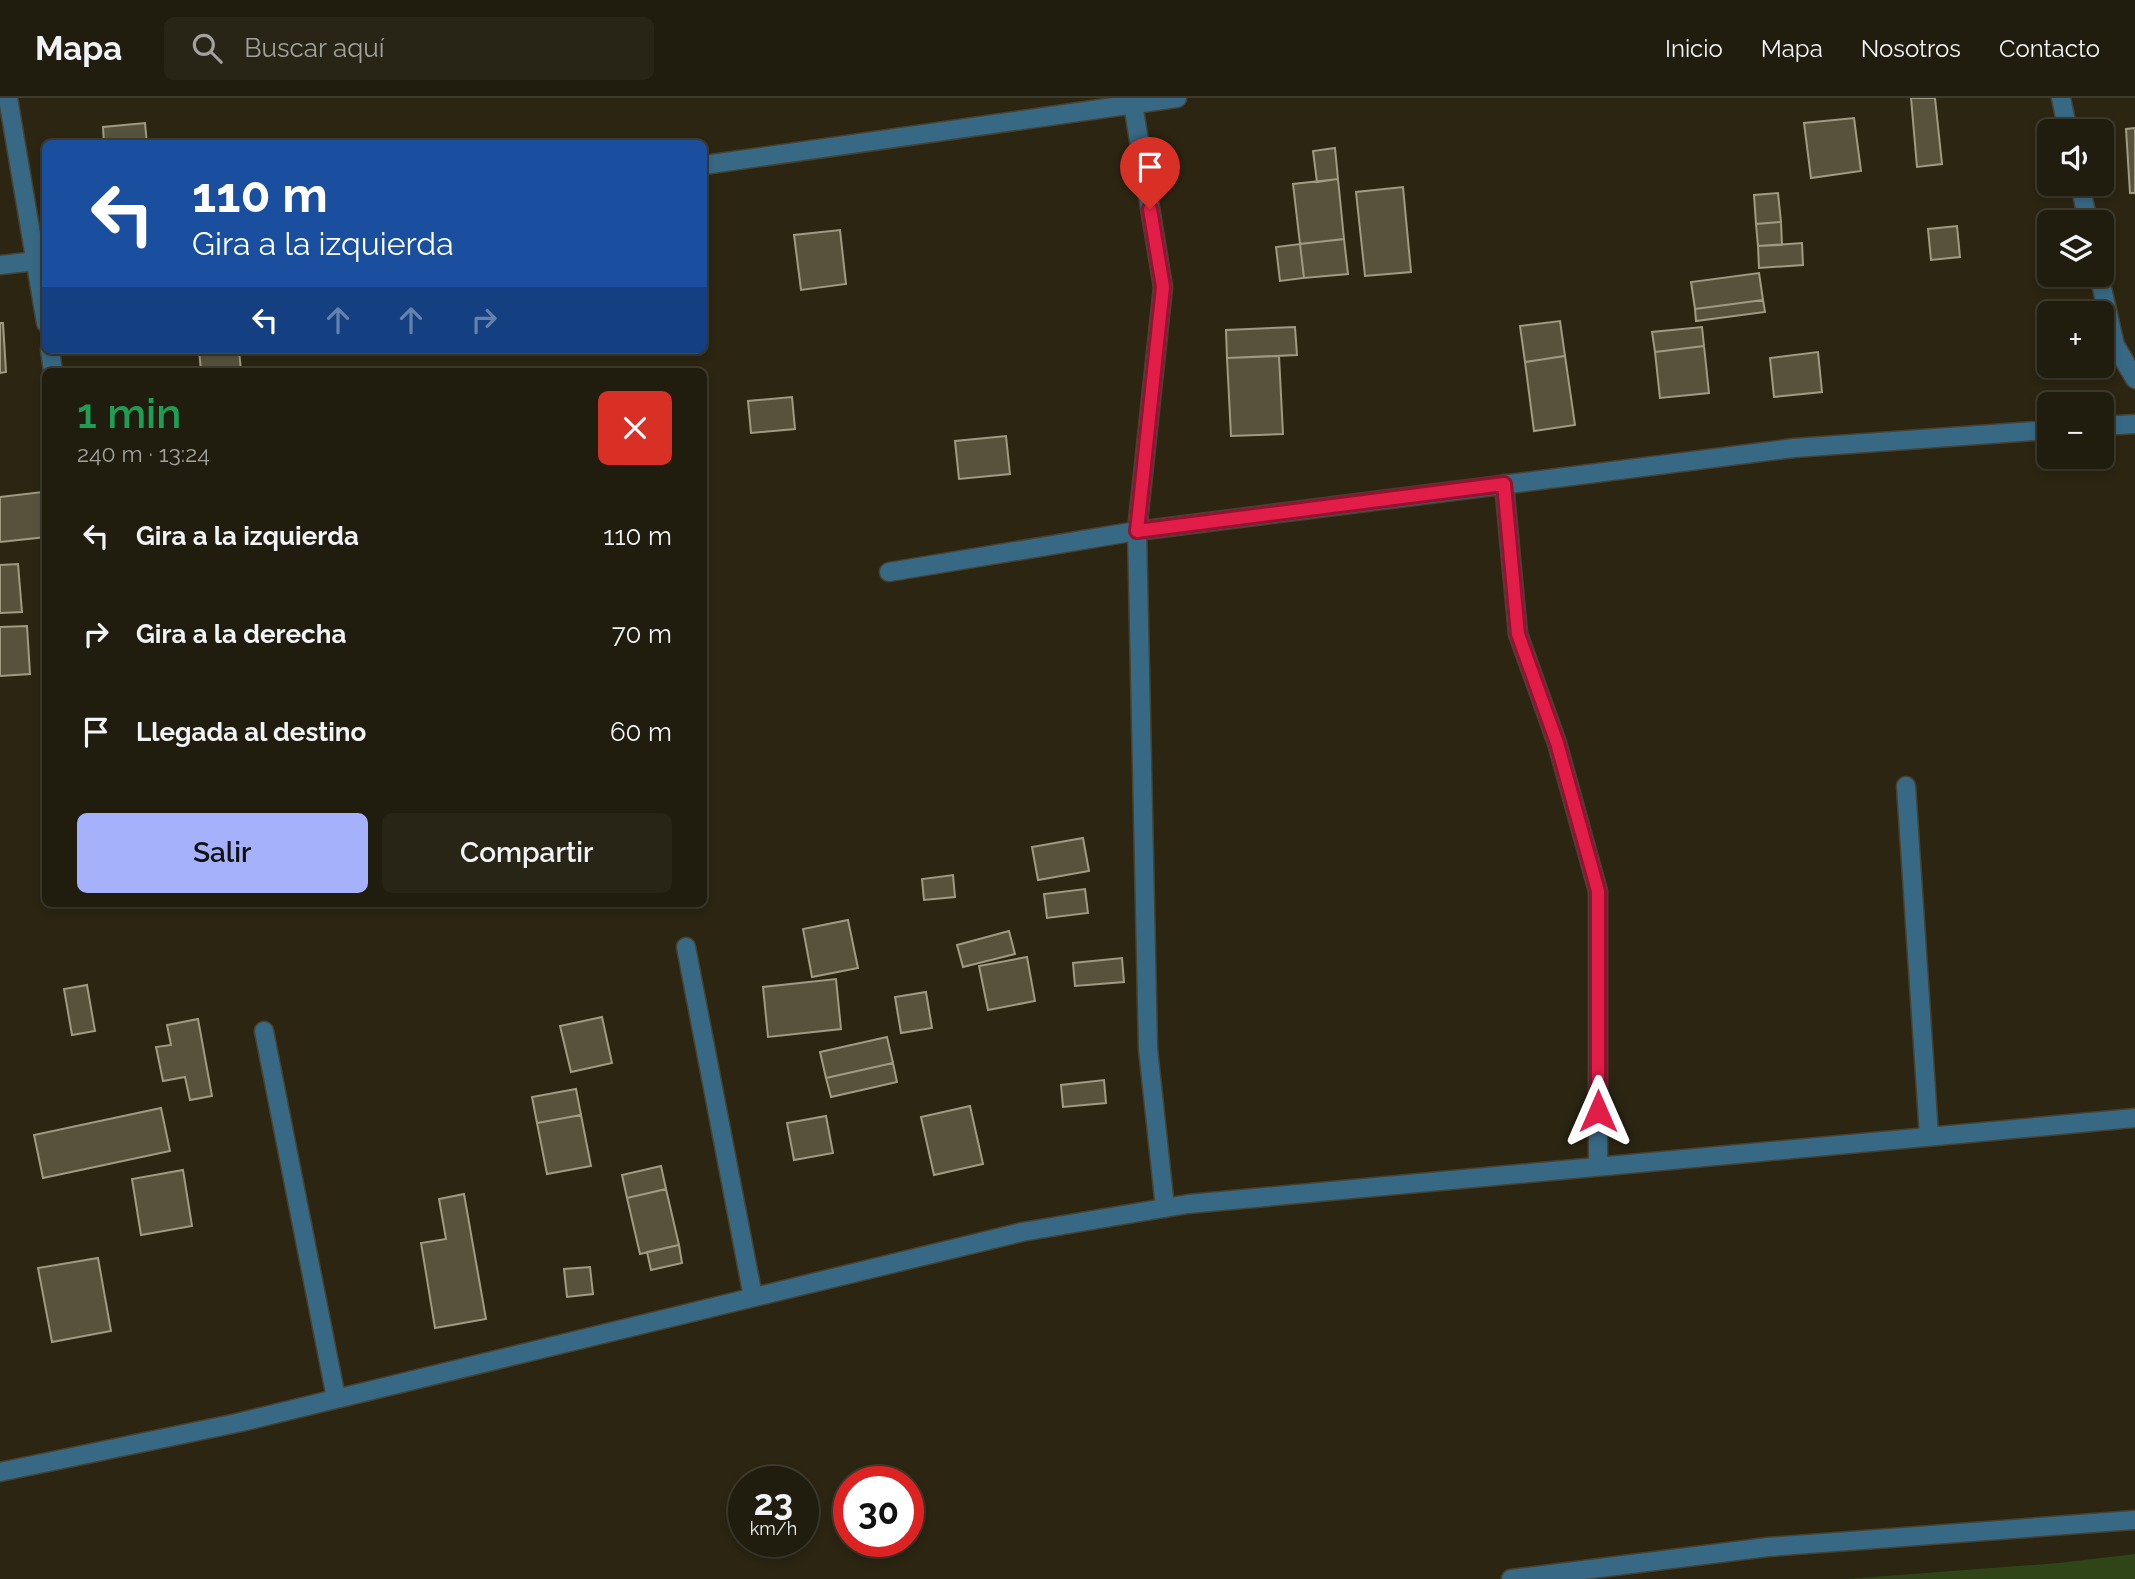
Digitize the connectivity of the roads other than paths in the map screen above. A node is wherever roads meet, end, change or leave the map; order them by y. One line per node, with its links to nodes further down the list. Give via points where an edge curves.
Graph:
1 (8, 98): 7 (street)
2 (1177, 98): 4 (street)
3 (2061, 98): 5 (street)
4 (1133, 101): 6 (street); 16 (street, via 1163,287)
5 (2065, 119)
6 (707, 166)
7 (40, 260): 8 (street); 9 (street)
8 (0, 265)
9 (42, 281)
10 (2102, 287): 11 (street, via 2115,345)
11 (2135, 379)
12 (2135, 424): 13 (street)
13 (2114, 425)
14 (2037, 431): 15 (street, via 1794,448)
15 (1504, 484): 16 (street); 23 (street, via 1518,634 1557,743 1598,891)
16 (1137, 531): 17 (street); 24 (street, via 1148,1049)
17 (889, 572)
18 (1906, 786): 22 (street)
19 (686, 947): 25 (street)
20 (264, 1031): 26 (street)
21 (2135, 1118): 22 (street)
22 (1929, 1136): 23 (street)
23 (1598, 1166): 24 (street)
24 (1165, 1208): 25 (street, via 1022,1232)
25 (753, 1297): 26 (street)
26 (336, 1398): 27 (street)
27 (0, 1472)
28 (2135, 1520): 29 (street, via 1768,1547)
29 (1511, 1579)

